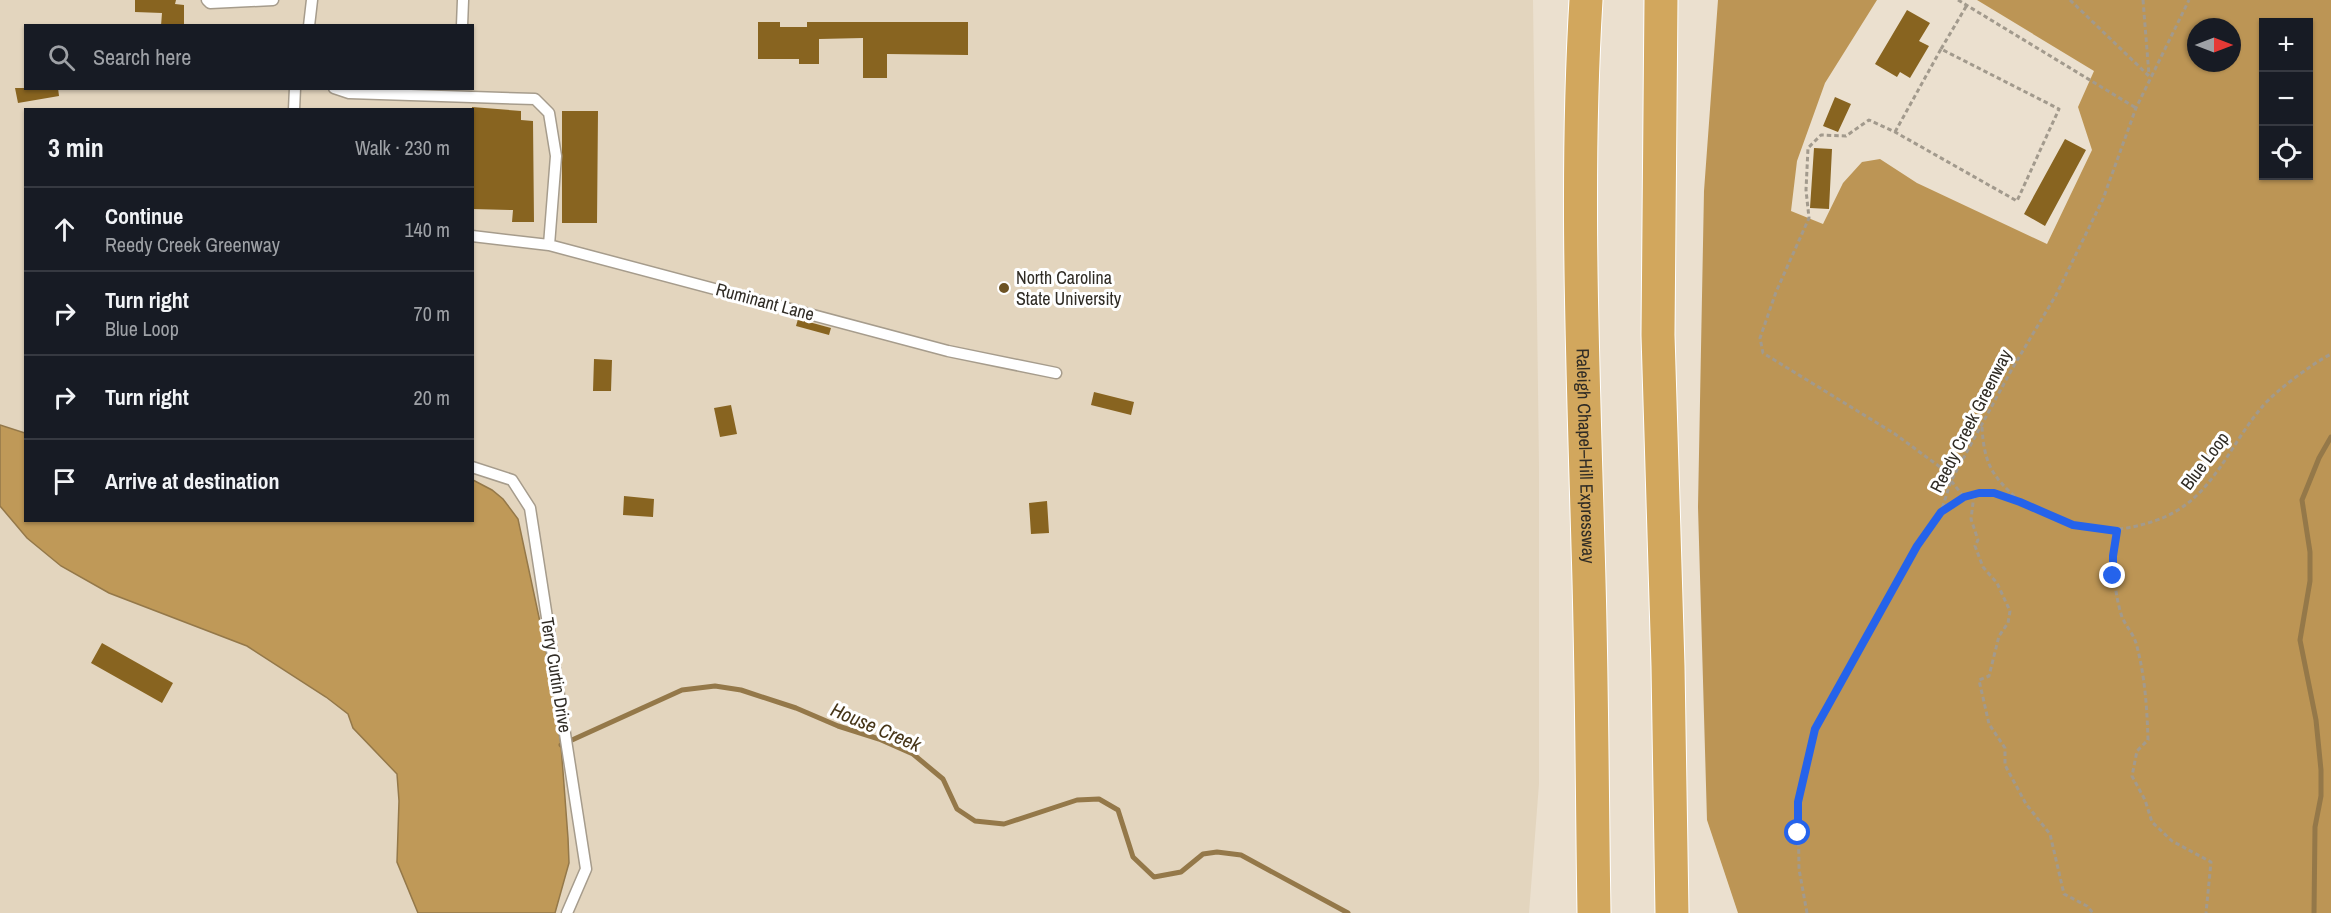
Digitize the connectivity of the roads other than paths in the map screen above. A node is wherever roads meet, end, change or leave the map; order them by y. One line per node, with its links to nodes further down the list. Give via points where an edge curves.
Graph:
1 (207, 0): 2 (lane)
2 (273, 0)
3 (312, 0): 8 (lane)
4 (463, 0): 9 (lane)
5 (1660, 0): 16 (highway)
6 (1683, 0): 16 (highway)
7 (1584, 8): 20 (highway, Raleigh Chapel–Hill Expressway, via 1582,338)
8 (309, 24)
9 (462, 24)
10 (295, 90): 13 (lane)
11 (340, 90): 12 (lane)
12 (463, 92): 15 (lane, via 536,99 549,113 556,156)
13 (294, 108)
14 (474, 236): 15 (lane, Ruminant Lane)
15 (549, 245): 17 (lane, Ruminant Lane, via 948,351)
16 (1658, 335): 19 (highway)
17 (1056, 373)
18 (474, 468): 21 (lane, Terry Curtin Drive, via 512,480 530,508 586,869)
19 (1668, 666): 24 (highway); 25 (highway)
20 (1590, 733): 22 (highway); 23 (highway, Raleigh Chapel–Hill Expressway)
21 (567, 913)
22 (1574, 913)
23 (1594, 913)
24 (1672, 913)
25 (1689, 913)

